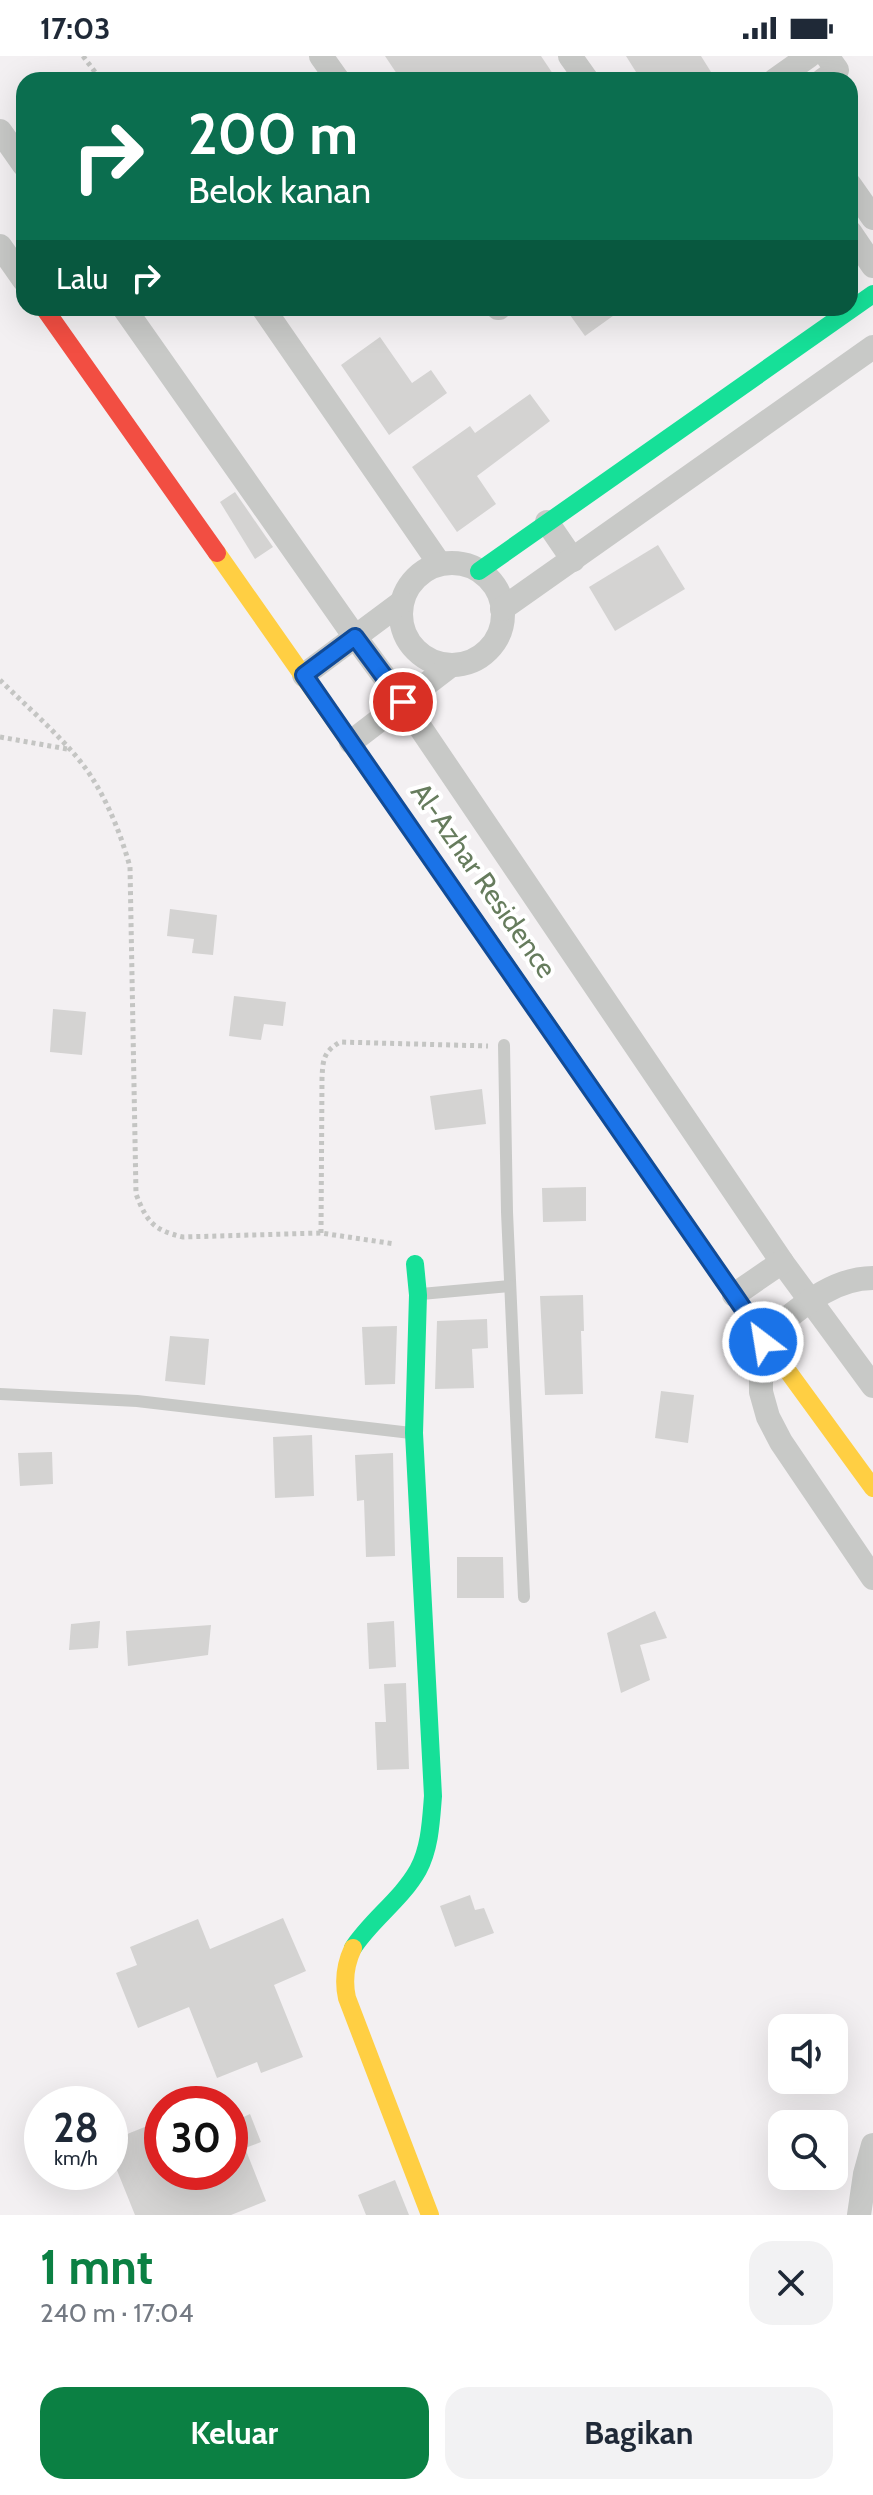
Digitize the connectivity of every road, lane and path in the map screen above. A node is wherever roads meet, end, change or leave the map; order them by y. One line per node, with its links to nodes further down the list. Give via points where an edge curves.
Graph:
1 (809, 56): 3 (street)
2 (827, 56): 4 (street)
3 (787, 72)
4 (834, 72)
5 (0, 131): 6 (street)
6 (16, 154)
7 (858, 196): 8 (street)
8 (873, 218)
9 (858, 244): 11 (street)
10 (0, 246): 12 (street)
11 (873, 266)
12 (16, 269)
13 (50, 316): 26 (street, Al-Azhar Residence)
14 (130, 316): 24 (street, Al-Azhar Residence)
15 (269, 316): 20 (street)
16 (842, 316): 18 (street)
17 (873, 347): 19 (street)
18 (547, 522): 19 (street); 21 (street)
19 (573, 560): 23 (street)
20 (439, 563): 21 (street, via 458,562); 22 (street, via 416,577)
21 (479, 571): 23 (street, via 496,586)
22 (402, 602): 24 (street); 25 (street, via 404,632 411,645)
23 (502, 609): 25 (street, via 495,644 482,656)
24 (355, 637): 26 (street); 28 (street, Al-Azhar Residence)
25 (450, 666): 28 (street)
26 (304, 675): 30 (street, Al-Azhar Residence)
27 (0, 680): 31 (path)
28 (403, 702): 30 (street); 34 (street, Al-Azhar Residence)
29 (0, 737): 31 (path)
30 (351, 742): 39 (street, Al-Azhar Residence)
31 (68, 749): 33 (path, via 100,791 130,867 136,1194 145,1218 162,1232 183,1237)
32 (504, 1045): 33 (path, via 340,1042 326,1050); 37 (lane)
33 (321, 1233): 35 (path, via 395,1244)
34 (782, 1262): 39 (street); 40 (street, Al-Azhar Residence)
35 (415, 1264): 38 (street)
36 (873, 1278): 40 (street, via 852,1279)
37 (510, 1286): 38 (lane); 47 (lane)
38 (418, 1295): 44 (street)
39 (734, 1295): 41 (street, Al-Azhar Residence)
40 (811, 1300): 41 (street); 42 (street, Al-Azhar Residence)
41 (764, 1339): 45 (street, Al-Azhar Residence); 46 (street, via 761,1392 768,1417)
42 (873, 1386)
43 (0, 1394): 44 (lane, via 137,1401)
44 (414, 1433): 49 (street, via 431,1834 413,1879 355,1947 344,1980)
45 (873, 1488)
46 (873, 1578)
47 (524, 1597)
48 (873, 2145): 50 (street)
49 (430, 2215)
50 (859, 2215)

